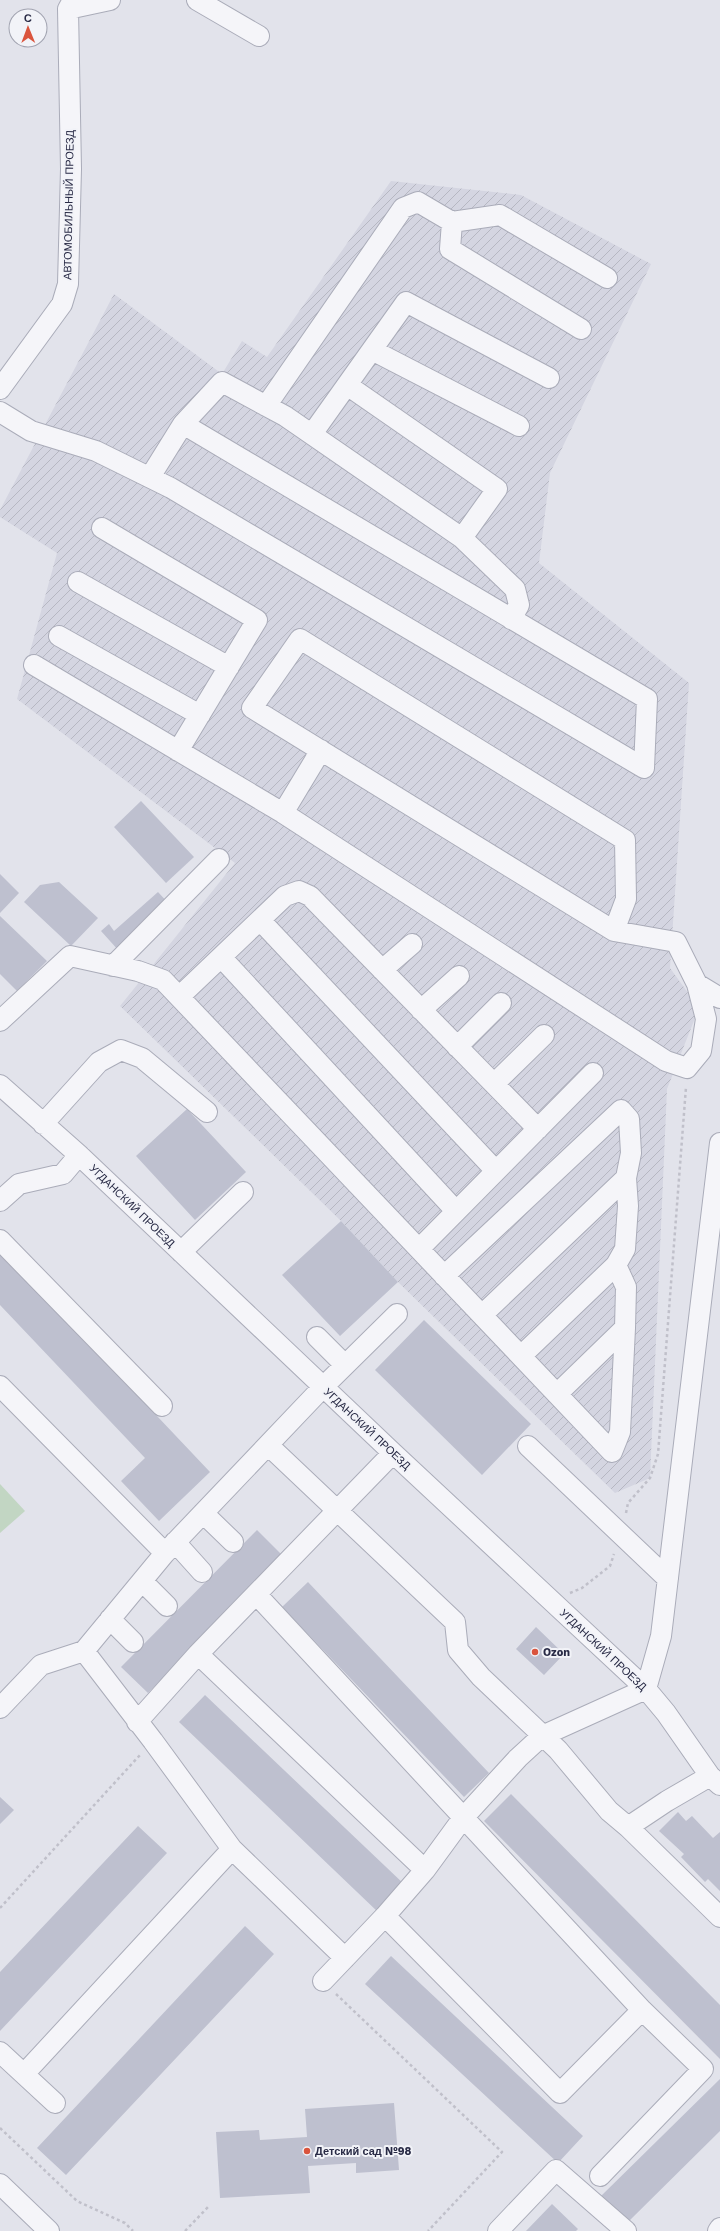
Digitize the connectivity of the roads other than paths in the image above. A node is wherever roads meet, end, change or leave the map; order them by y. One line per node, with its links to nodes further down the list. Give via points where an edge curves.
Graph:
1 (110, 0): 3 (street)
2 (197, 0): 4 (street)
3 (71, 4): 11 (street, АВТОМОБИЛЬНЫЙ ПРОЕЗД, via 68,284 62,304)
4 (259, 36)
5 (452, 222): 6 (street, via 500,215); 7 (street, via 450,249); 12 (street, via 418,202 403,208)
6 (607, 278)
7 (581, 329)
8 (372, 350): 9 (street, via 406,302); 10 (street); 15 (street)
9 (549, 378)
10 (347, 385): 16 (street); 19 (street, via 497,489)
11 (0, 389)
12 (266, 406): 14 (street, via 222,382); 16 (street)
13 (0, 412): 17 (street, via 31,431 96,450)
14 (183, 424): 17 (street); 21 (street)
15 (519, 426)
16 (312, 434): 19 (street)
17 (150, 477): 21 (street, via 644,768 647,699)
18 (102, 528): 24 (street, via 257,620)
19 (462, 538): 21 (street, via 516,589 519,605)
20 (78, 582): 24 (street)
21 (511, 619)
22 (60, 636): 25 (street)
23 (34, 665): 27 (street)
24 (229, 667): 25 (street)
25 (200, 715): 27 (street)
26 (321, 750): 28 (street); 31 (street); 31 (street, via 252,708 300,639 625,840 626,899)
27 (178, 751): 28 (street)
28 (283, 813): 37 (street, via 666,1061 687,1068 701,1051 706,1019)
29 (219, 860): 34 (street)
30 (260, 920): 33 (street); 35 (street, via 285,896 299,891 310,896); 53 (street)
31 (614, 931): 37 (street, via 676,942)
32 (412, 944): 35 (street)
33 (221, 957): 38 (street); 57 (street)
34 (113, 966): 38 (street, via 163,980); 42 (street, via 70,956)
35 (382, 970): 41 (street)
36 (459, 976): 41 (street)
37 (697, 984): 39 (street)
38 (179, 997): 59 (street)
39 (720, 998)
40 (500, 1003): 44 (street)
41 (421, 1010): 44 (street)
42 (0, 1021)
43 (544, 1035): 46 (street)
44 (458, 1047): 46 (street)
45 (593, 1073): 50 (street)
46 (494, 1084): 50 (street)
47 (0, 1085): 49 (street, УГДАНСКИЙ ПРОЕЗД)
48 (207, 1112): 49 (street, via 142,1058 121,1050 99,1062)
49 (43, 1124): 52 (street, УГДАНСКИЙ ПРОЕЗД)
50 (538, 1129): 53 (street)
51 (720, 1143): 81 (street)
52 (80, 1156): 56 (street, via 63,1174 19,1184); 60 (street, УГДАНСКИЙ ПРОЕЗД)
53 (496, 1171): 57 (street)
54 (626, 1178): 61 (street, via 628,1206 625,1249); 62 (street, via 631,1153 630,1119 621,1110); 64 (street)
55 (243, 1192): 60 (street)
56 (0, 1201)
57 (456, 1211): 59 (street)
58 (0, 1240): 72 (street)
59 (419, 1248): 62 (street)
60 (181, 1252): 70 (street, УГДАНСКИЙ ПРОЕЗД)
61 (616, 1265): 65 (street, via 626,1287); 67 (street)
62 (444, 1276): 64 (street)
63 (397, 1314): 68 (street)
64 (482, 1315): 67 (street)
65 (625, 1328): 71 (street); 71 (street, via 620,1432 612,1452)
66 (317, 1337): 68 (street)
67 (521, 1356): 71 (street)
68 (345, 1365): 70 (street)
69 (0, 1386): 79 (street)
70 (323, 1387): 73 (street); 75 (street, УГДАНСКИЙ ПРОЕЗД)
71 (557, 1394)
72 (162, 1406)
73 (268, 1445): 76 (street); 77 (street)
74 (528, 1446): 81 (street)
75 (392, 1453): 76 (street); 89 (street, УГДАНСКИЙ ПРОЕЗД)
76 (337, 1511): 83 (street); 92 (street, via 454,1622 458,1650)
77 (203, 1513): 78 (street); 79 (street)
78 (233, 1542)
79 (170, 1548): 80 (street); 82 (street)
80 (202, 1572)
81 (668, 1579): 89 (street, via 661,1636)
82 (142, 1581): 84 (street); 85 (street)
83 (256, 1594): 88 (street); 94 (street)
84 (167, 1606)
85 (110, 1619): 86 (street); 87 (street)
86 (133, 1642)
87 (84, 1651): 90 (street, via 41,1665); 91 (street)
88 (198, 1654): 91 (street); 97 (street)
89 (646, 1690): 92 (street); 93 (street, УГДАНСКИЙ ПРОЕЗД)
90 (0, 1708)
91 (137, 1722): 96 (street)
92 (542, 1736): 94 (street); 95 (street, via 558,1750 610,1811)
93 (715, 1780): 95 (street, via 667,1800)
94 (462, 1818): 97 (street); 102 (street)
95 (628, 1827): 99 (street)
96 (232, 1849): 100 (street); 104 (street)
97 (425, 1870): 98 (street)
98 (385, 1916): 100 (street); 102 (street, via 560,2093)
99 (720, 1918)
100 (344, 1958): 101 (street)
101 (323, 1981)
102 (642, 2010): 106 (street, via 703,2069)
103 (0, 2052): 104 (street)
104 (24, 2074): 105 (street)
105 (54, 2103)
106 (600, 2176)
107 (0, 2184): 109 (street)
108 (720, 2228): 112 (street)
109 (49, 2231)
110 (498, 2231): 111 (street, via 556,2170)
111 (626, 2231)
112 (718, 2231)

